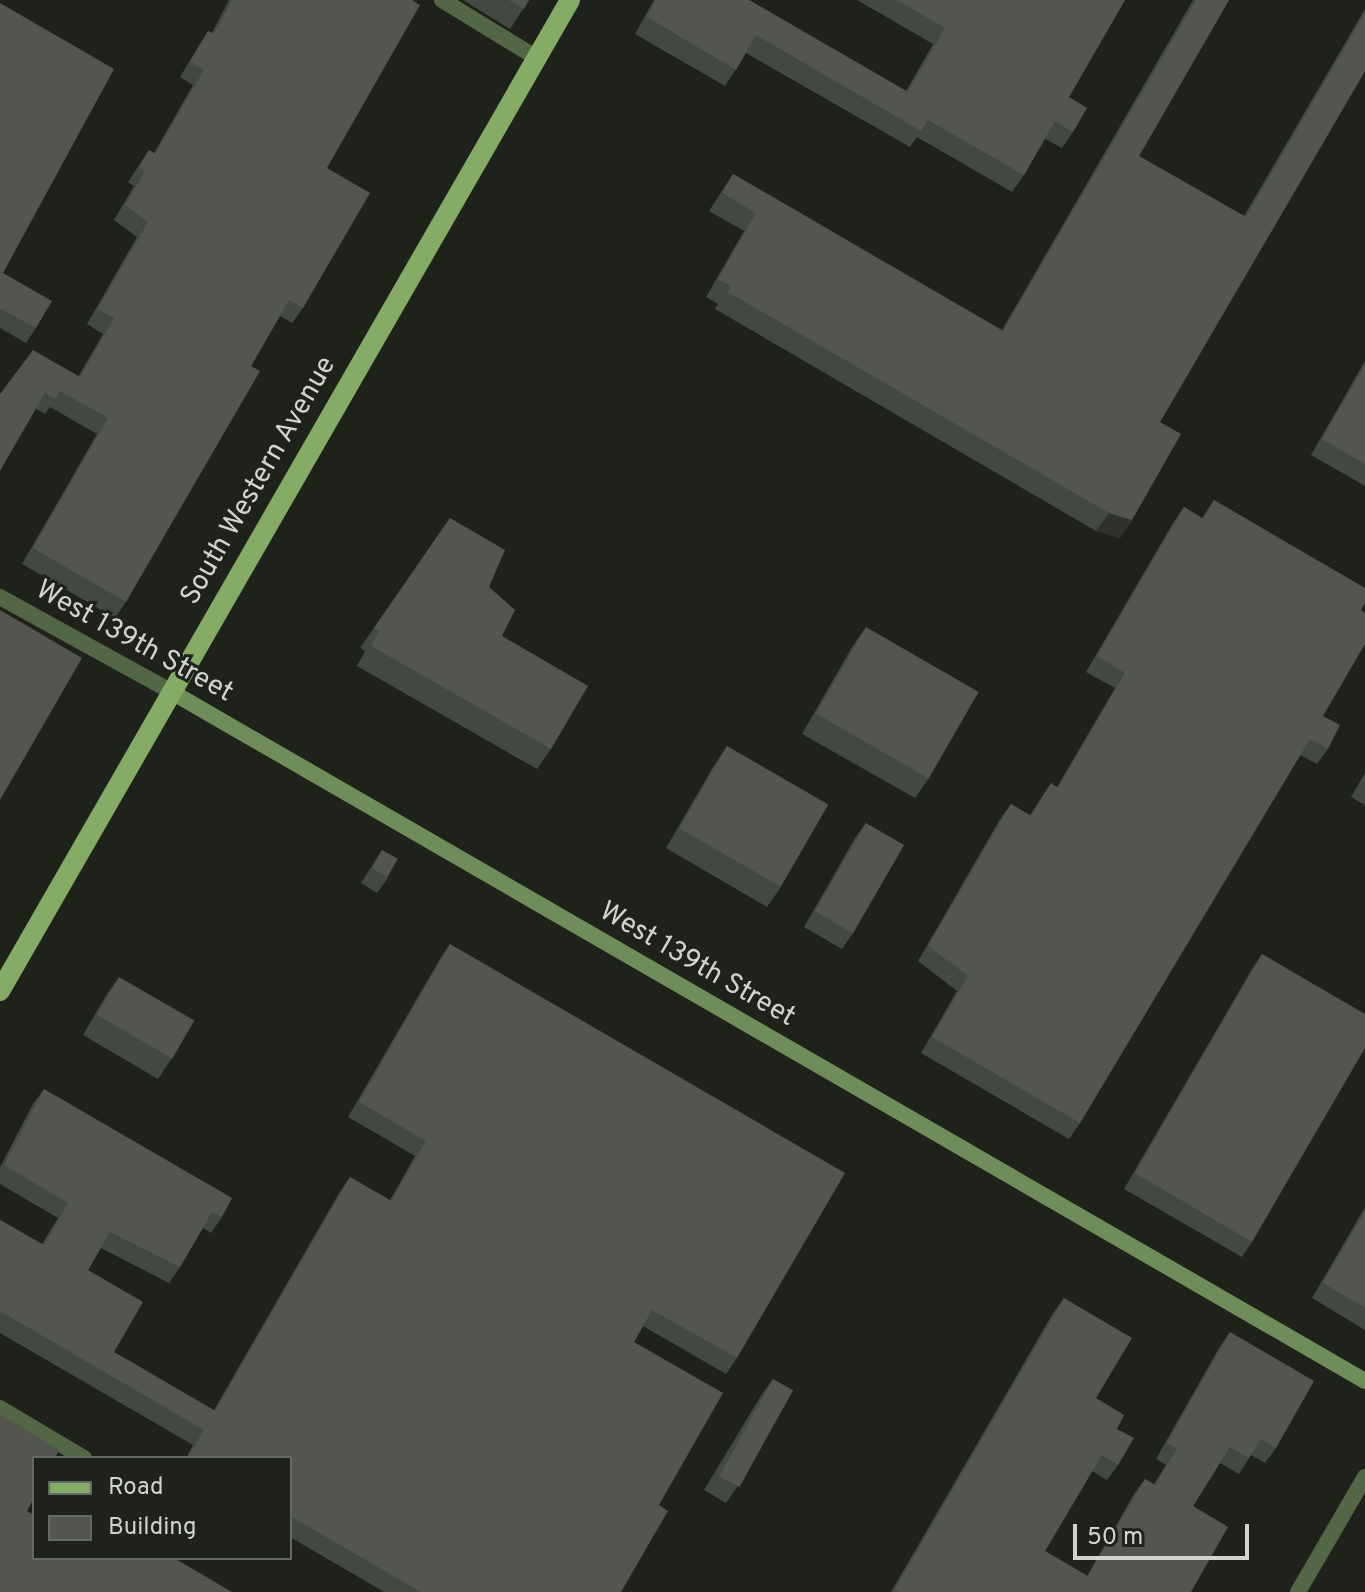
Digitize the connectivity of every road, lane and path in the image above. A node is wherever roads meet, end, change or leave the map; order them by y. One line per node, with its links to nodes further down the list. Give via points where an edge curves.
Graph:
1 (442, 0): 3 (street)
2 (570, 0): 3 (main road, South Western Avenue)
3 (537, 58): 5 (main road, South Western Avenue)
4 (0, 597): 5 (street, West 139th Street)
5 (170, 691): 6 (main road, South Western Avenue); 7 (street, West 139th Street)
6 (0, 991)
7 (1365, 1381)
8 (0, 1408): 9 (street)
9 (81, 1456)
10 (1365, 1477): 11 (street)
11 (1298, 1592)

